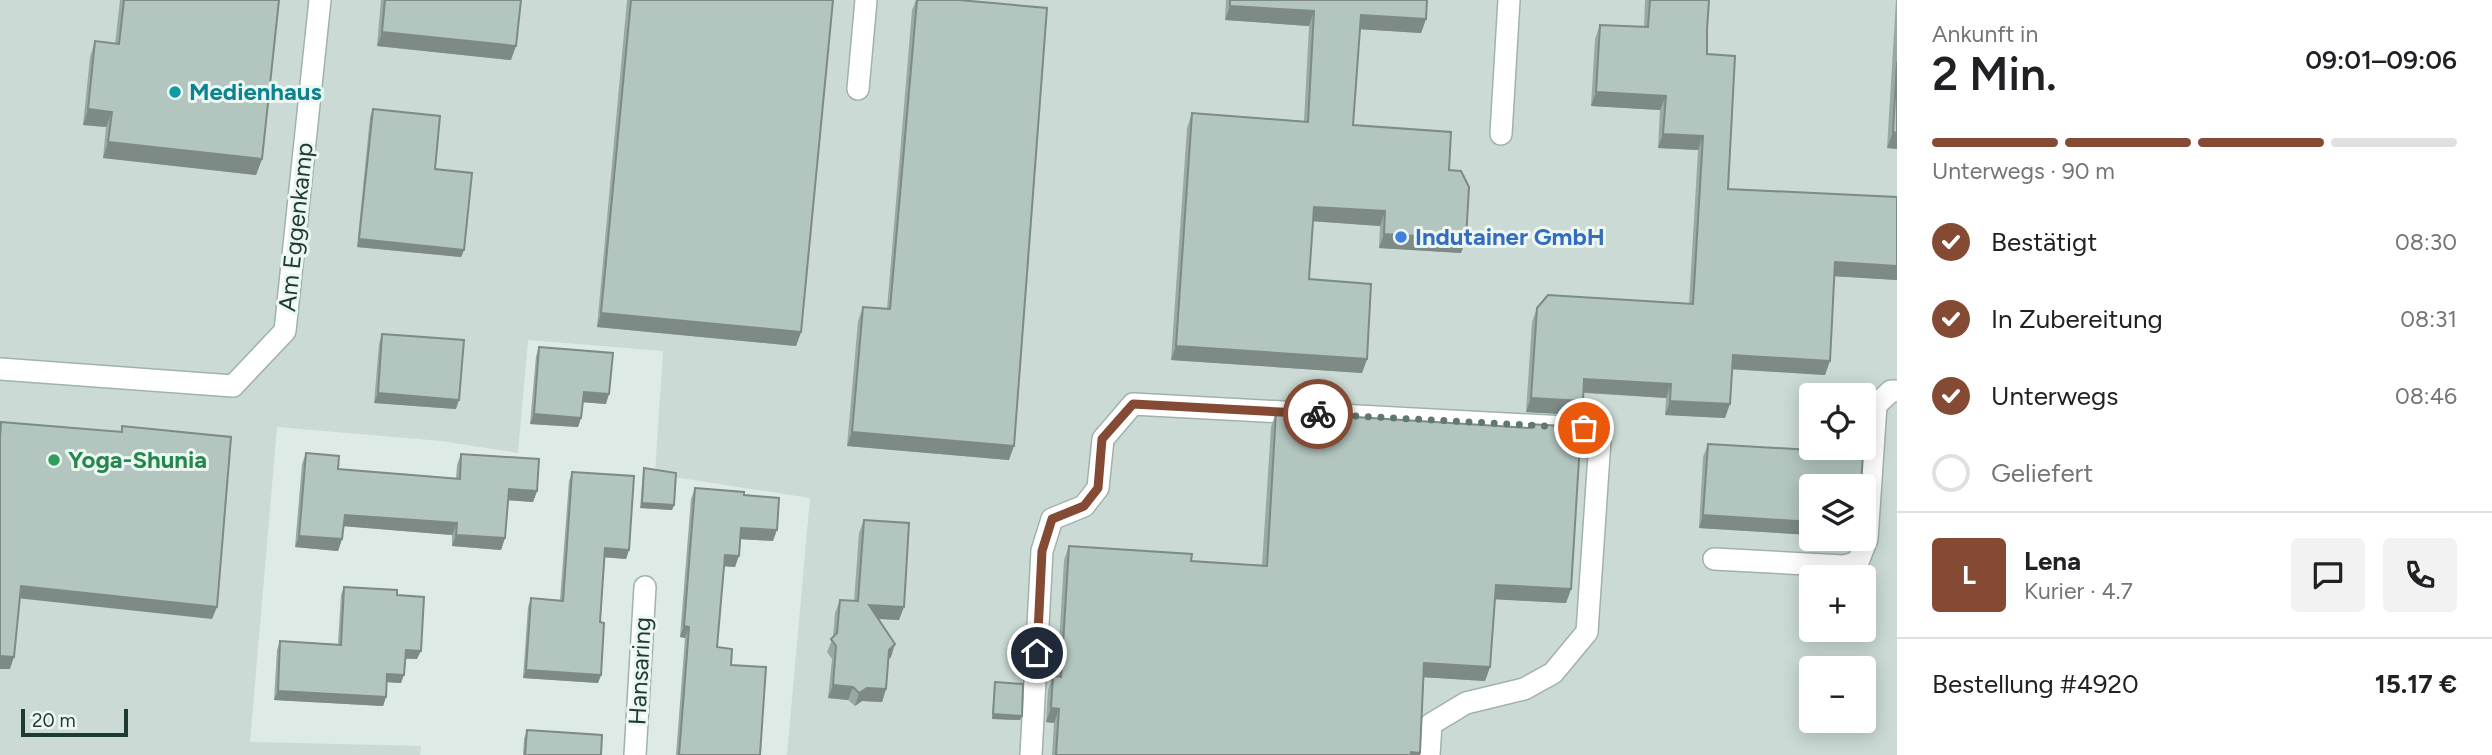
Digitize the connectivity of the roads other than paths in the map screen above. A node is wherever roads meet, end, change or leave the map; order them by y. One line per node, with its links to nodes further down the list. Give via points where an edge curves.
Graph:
1 (320, 0): 6 (street, Am Eggenkamp, via 285,331 233,386)
2 (866, 0): 4 (street)
3 (1509, 0): 5 (street)
4 (858, 89)
5 (1501, 134)
6 (9, 369)
7 (1897, 391): 8 (street, via 1876,405 1867,539 1858,562 1844,566)
8 (1714, 559)
9 (645, 587): 10 (street, Hansaring)
10 (635, 755)
11 (1031, 755): 12 (street, via 1042,551 1052,519 1084,506 1098,488 1102,439 1133,404 1584,428 1600,440 1587,632 1553,673 1524,689 1466,703 1431,724)
12 (1429, 755)

